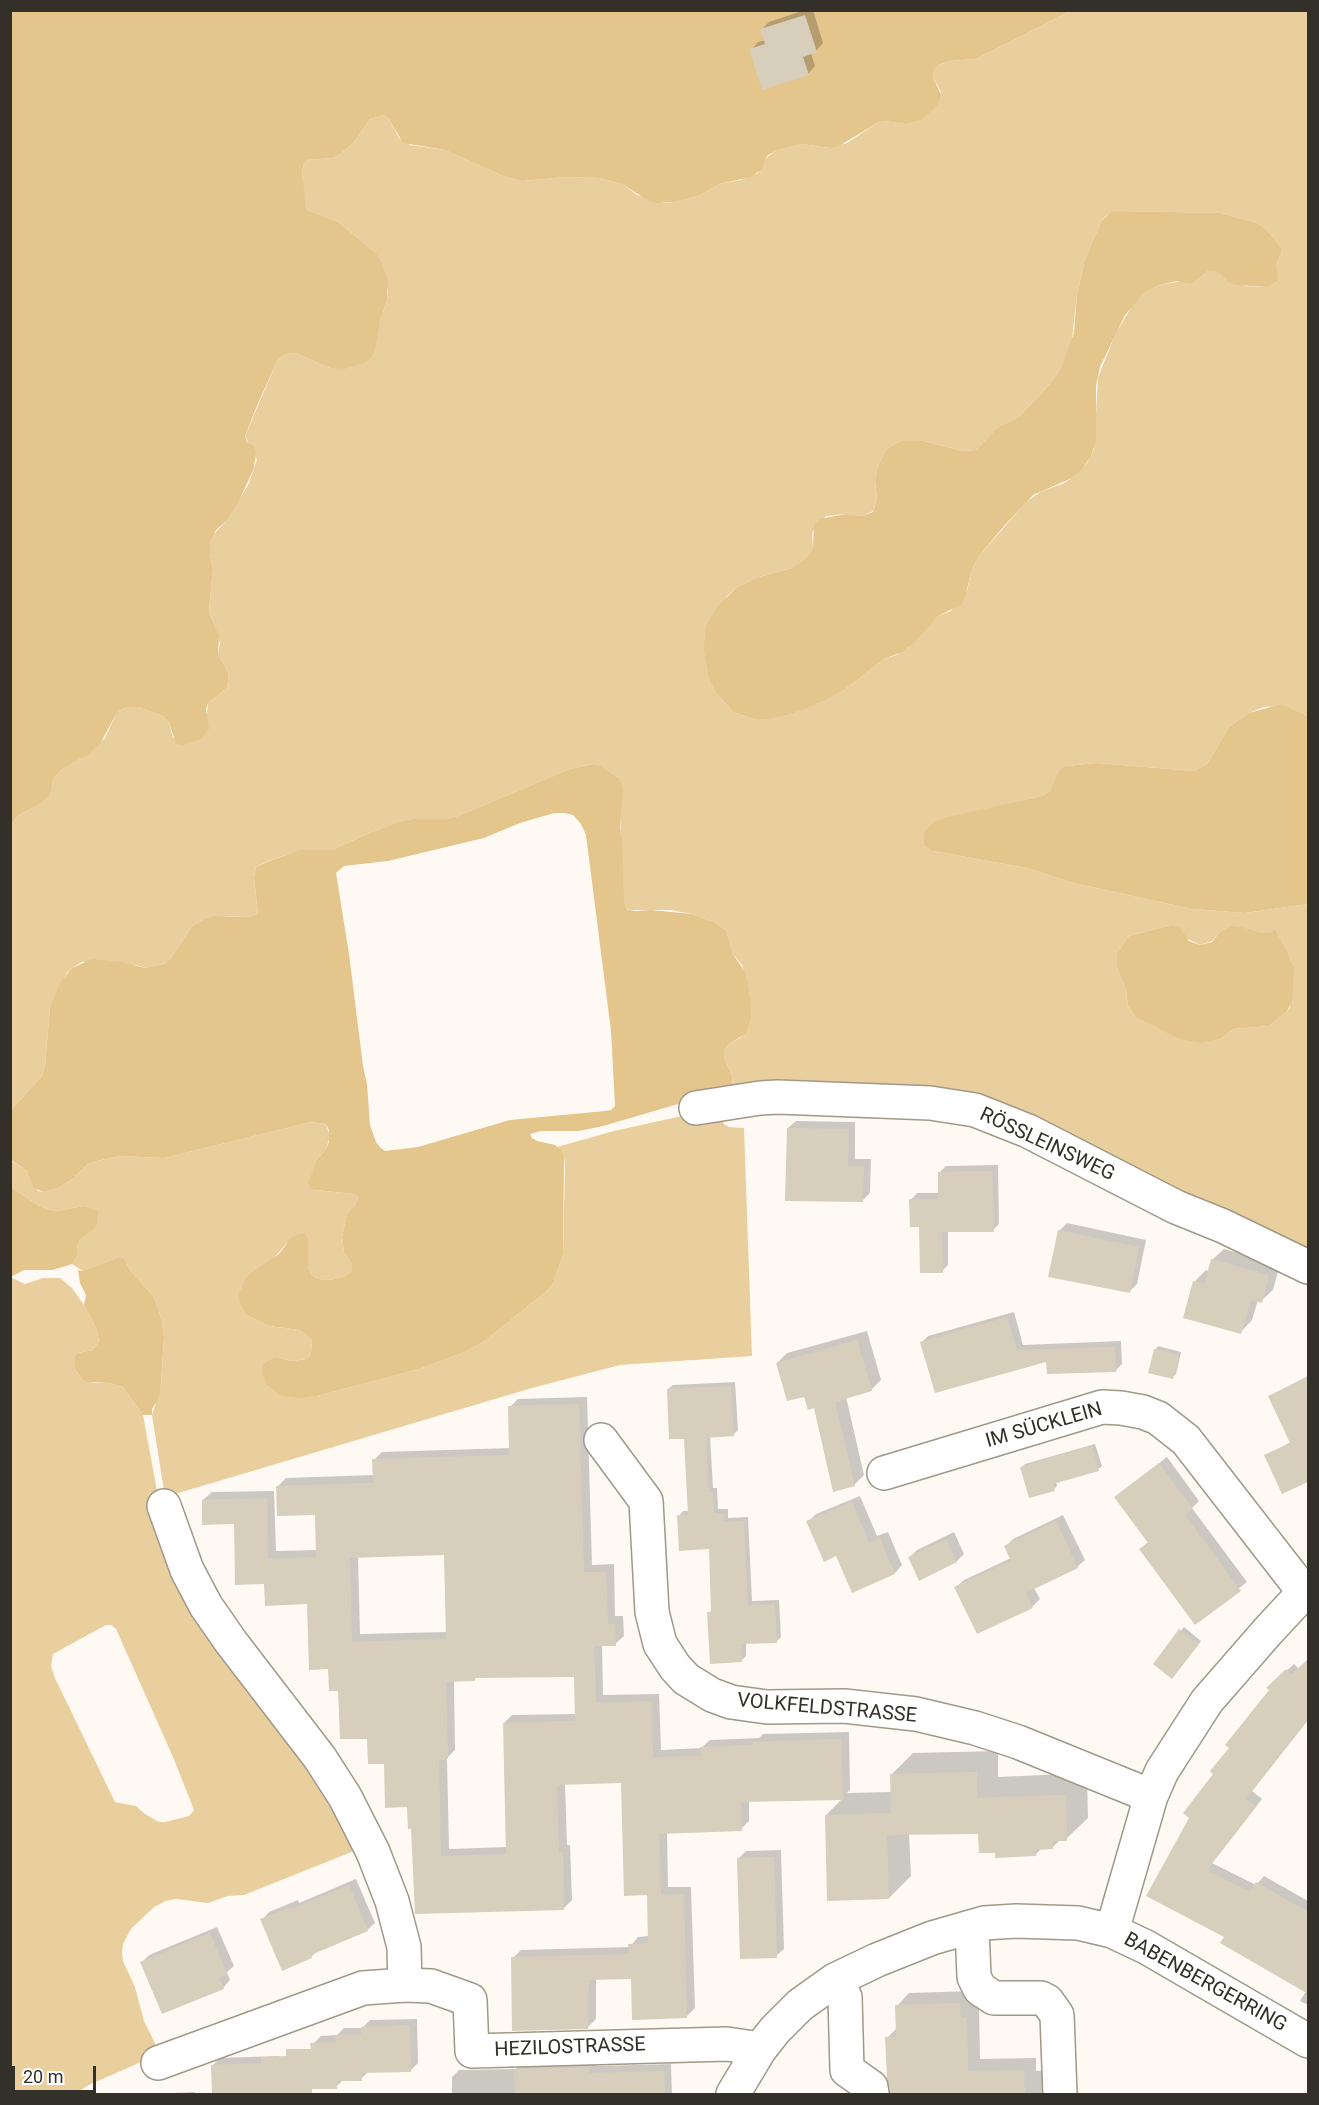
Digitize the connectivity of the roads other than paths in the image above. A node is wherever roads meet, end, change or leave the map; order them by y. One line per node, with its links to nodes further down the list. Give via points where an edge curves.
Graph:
1 (696, 1108): 2 (street, RÖSSLEINSWEG, via 778,1097 930,1103 975,1110 1028,1131 1176,1207)
2 (1308, 1267)
3 (601, 1440): 7 (street, VOLKFELDSTRASSE, via 646,1501 652,1612 660,1644 686,1679 731,1702 767,1707 855,1707 916,1714 975,1728)
4 (884, 1473): 6 (street, IM SÜCKLEIN, via 1102,1407 1143,1412 1158,1418 1186,1440)
5 (164, 1506): 11 (street, via 187,1570 206,1606 345,1797 373,1852)
6 (1306, 1590): 7 (street, via 1207,1701 1162,1771)
7 (1151, 1796): 9 (street)
8 (972, 1927): 9 (street, BABENBERGERRING, via 1042,1921 1078,1923); 10 (street, BABENBERGERRING, via 921,1942); 17 (street, via 974,1977 980,1989 994,1998 1041,1998 1057,2015)
9 (1112, 1931): 12 (street, BABENBERGERRING)
10 (835, 1980): 13 (street, BABENBERGERRING, via 800,2005); 16 (street, via 845,1997 848,2070 871,2086)
11 (418, 1985): 13 (street, HEZILOSTRASSE, via 470,2000 472,2051 727,2044); 14 (street, HEZILOSTRASSE, via 363,1988)
12 (1308, 2042)
13 (760, 2049): 15 (street, BABENBERGERRING)
14 (158, 2063)
15 (734, 2094)
16 (872, 2094)
17 (1060, 2094)

